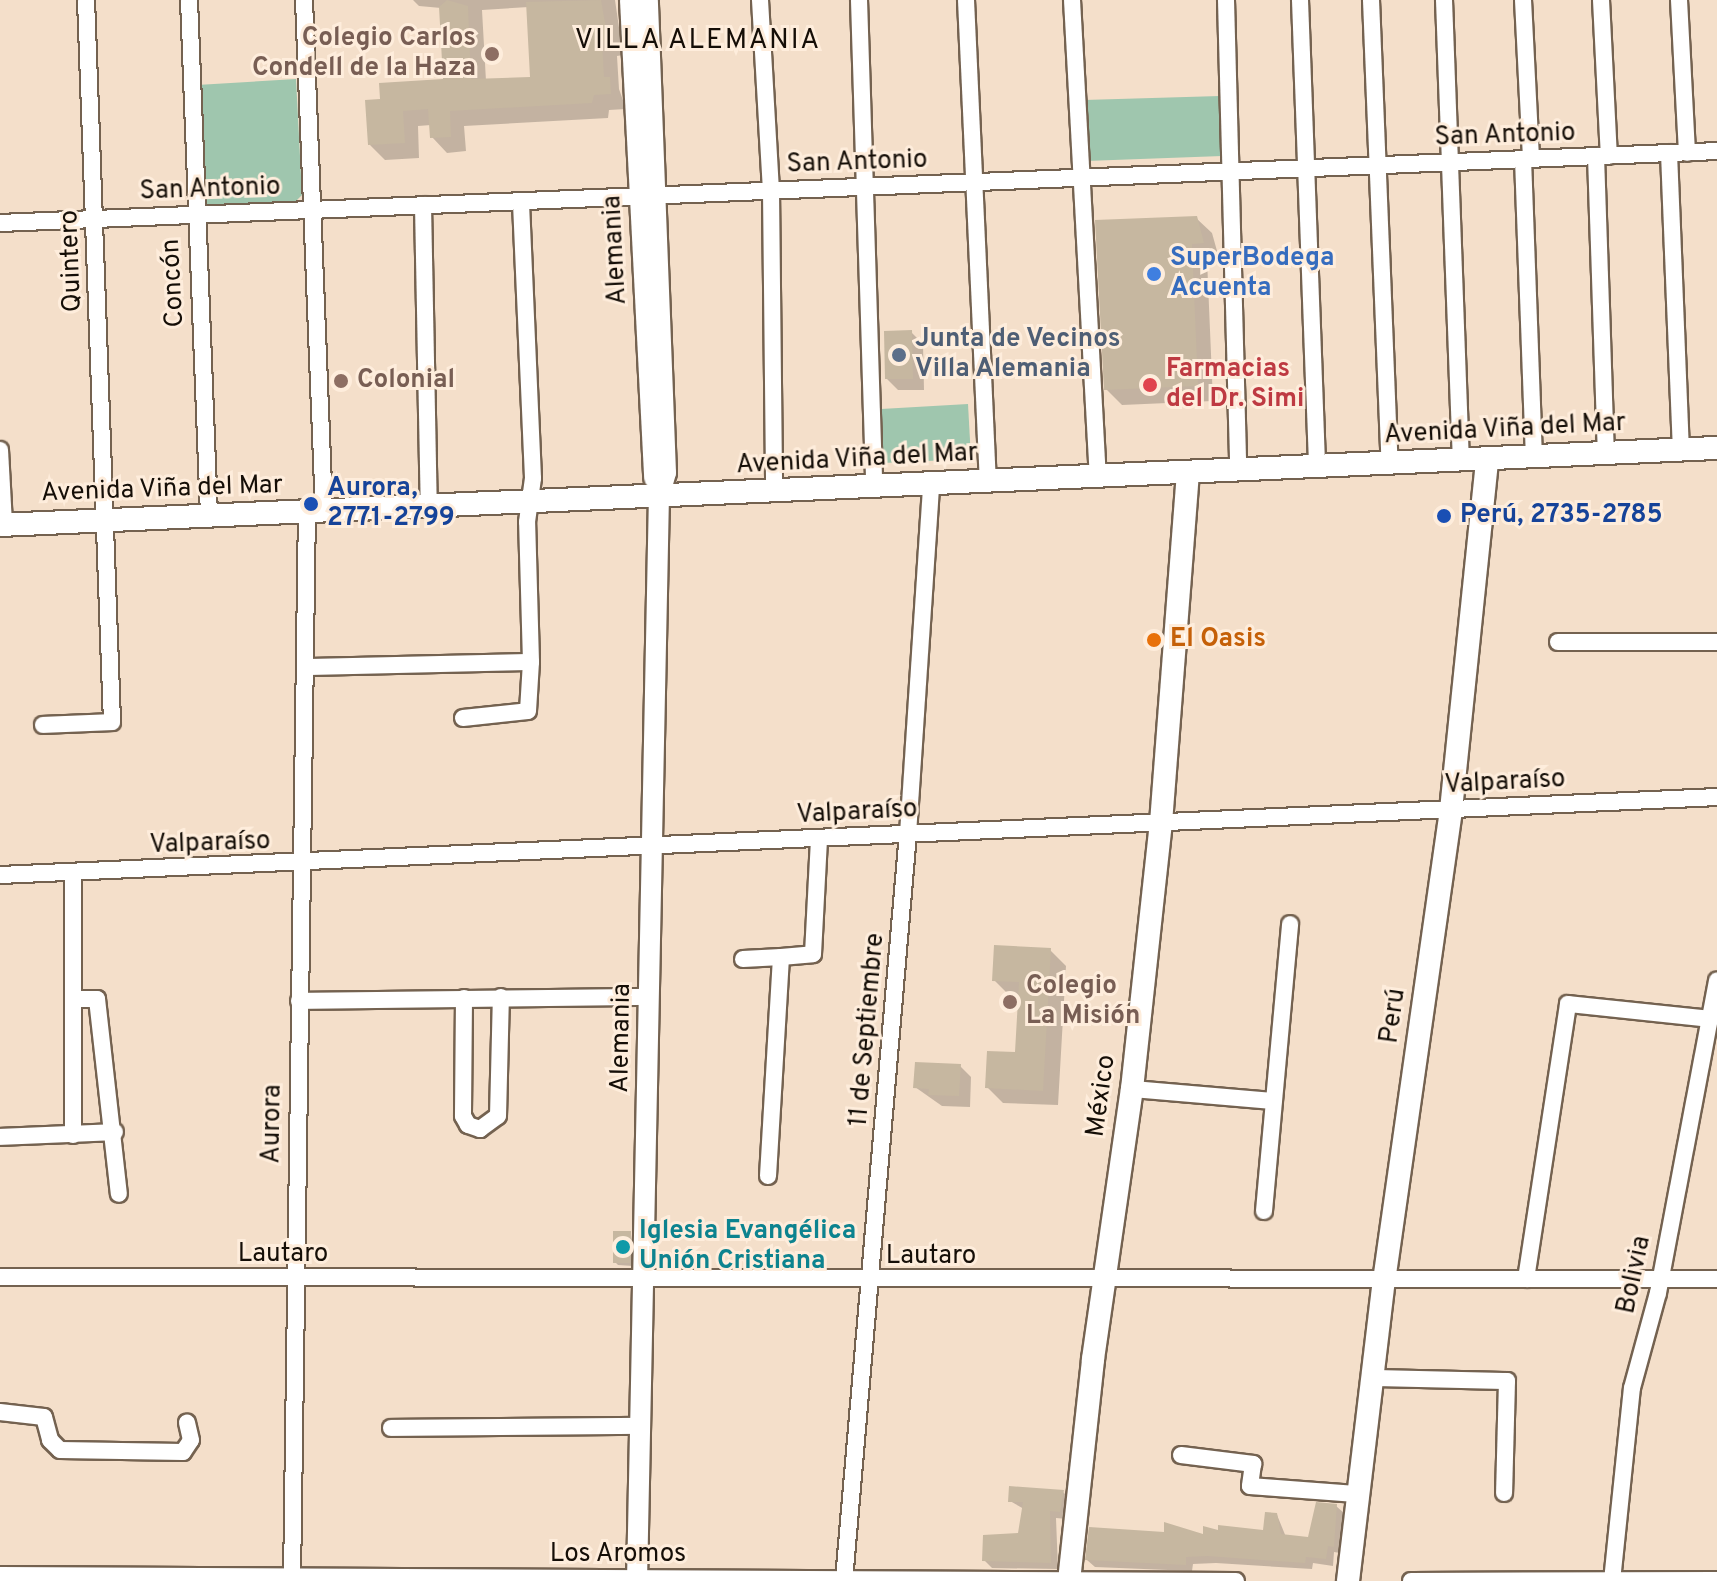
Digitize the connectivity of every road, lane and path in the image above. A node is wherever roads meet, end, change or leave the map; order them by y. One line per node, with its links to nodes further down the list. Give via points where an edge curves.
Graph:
1 (86, 0): 35 (street, Quintero)
2 (189, 0): 34 (street, Concón)
3 (304, 0): 33 (street, Aurora)
4 (630, 0): 30 (street, Alemania)
5 (648, 0): 30 (street, Alemania)
6 (760, 0): 29 (street)
7 (859, 0): 28 (street)
8 (966, 0): 27 (street)
9 (1072, 0): 26 (street)
10 (1226, 0): 25 (street)
11 (1300, 0): 24 (street)
12 (1371, 0): 23 (street)
13 (1444, 0): 22 (street)
14 (1523, 0): 21 (street)
15 (1601, 0): 20 (street)
16 (1679, 0): 19 (street)
17 (1717, 151): 19 (street, San Antonio)
18 (1669, 153): 19 (street, San Antonio); 20 (street, San Antonio); 39 (street)
19 (1687, 153)
20 (1602, 156): 21 (street, San Antonio); 40 (street)
21 (1527, 159): 22 (street, San Antonio); 41 (street)
22 (1451, 162): 23 (street, San Antonio); 43 (street)
23 (1376, 165): 24 (street, San Antonio); 44 (street)
24 (1305, 168): 25 (street, San Antonio); 45 (street)
25 (1231, 171): 26 (street, San Antonio); 46 (street)
26 (1081, 178): 27 (street, San Antonio); 48 (street)
27 (974, 182): 28 (street, San Antonio); 49 (street)
28 (865, 187): 29 (street, San Antonio); 51 (street)
29 (771, 191): 30 (street, San Antonio); 52 (street)
30 (648, 196): 31 (street, San Antonio); 53 (street, Alemania, via 666,463)
31 (521, 201): 32 (street, San Antonio); 54 (street)
32 (423, 205): 33 (street, San Antonio); 55 (street)
33 (312, 210): 34 (street, San Antonio); 56 (street, Aurora)
34 (195, 214): 35 (street, San Antonio); 57 (street, Concón)
35 (94, 219): 36 (street, San Antonio); 58 (street, Quintero)
36 (0, 223)
37 (1717, 448): 39 (main road, Avenida Viña del Mar)
38 (0, 450): 59 (street)
39 (1681, 450): 40 (main road, Avenida Viña del Mar)
40 (1606, 454): 41 (main road, Avenida Viña del Mar)
41 (1534, 457): 42 (main road, Avenida Viña del Mar)
42 (1487, 459): 43 (main road, Avenida Viña del Mar); 67 (main road, Perú)
43 (1461, 460): 44 (main road, Avenida Viña del Mar)
44 (1390, 463): 45 (main road, Avenida Viña del Mar)
45 (1317, 467): 46 (main road, Avenida Viña del Mar)
46 (1238, 470): 47 (main road, Avenida Viña del Mar)
47 (1188, 473): 48 (main road, Avenida Viña del Mar); 68 (main road, México)
48 (1098, 477): 49 (main road, Avenida Viña del Mar)
49 (988, 482): 50 (main road, Avenida Viña del Mar)
50 (931, 484): 51 (main road, Avenida Viña del Mar); 69 (street, 11 de Septiembre)
51 (874, 487): 52 (main road, Avenida Viña del Mar)
52 (774, 491): 53 (main road, Avenida Viña del Mar)
53 (659, 497): 54 (main road, Avenida Viña del Mar); 71 (street, Alemania)
54 (530, 502): 55 (main road, Avenida Viña del Mar); 62 (street)
55 (429, 506): 56 (main road, Avenida Viña del Mar)
56 (316, 511): 57 (main road, Avenida Viña del Mar); 63 (street, Aurora)
57 (209, 516): 58 (main road, Avenida Viña del Mar)
58 (107, 520): 59 (main road, Avenida Viña del Mar); 65 (street, Quintero, via 112,722)
59 (2, 524)
60 (1558, 642): 61 (street)
61 (1717, 642)
62 (531, 662): 63 (street); 64 (street, via 528,711)
63 (306, 667): 72 (street, Aurora)
64 (463, 718)
65 (43, 725)
66 (1717, 797): 67 (street, Valparaíso)
67 (1451, 810): 68 (street, Valparaíso); 99 (main road, Perú)
68 (1161, 823): 69 (street, Valparaíso); 85 (main road, México)
69 (908, 834): 70 (street, Valparaíso); 98 (street, 11 de Septiembre)
70 (819, 838): 71 (street, Valparaíso); 76 (street, via 813,954)
71 (651, 846): 72 (street, Valparaíso); 80 (street, Alemania)
72 (300, 864): 73 (street, Valparaíso); 83 (street, Aurora)
73 (73, 873): 74 (street, Valparaíso); 82 (street)
74 (0, 875)
75 (1290, 924): 86 (street)
76 (781, 957): 77 (street); 90 (street)
77 (743, 959)
78 (1717, 981): 84 (street, Bolivia)
79 (501, 997): 80 (street); 81 (street); 81 (street, via 498,1116 480,1129 463,1116)
80 (648, 997): 100 (street, Alemania)
81 (464, 998): 83 (street)
82 (76, 999): 87 (street, via 97,999); 88 (street)
83 (299, 1001): 97 (street, Aurora)
84 (1710, 1019): 94 (street, Bolivia); 95 (street, via 1568,1004)
85 (1132, 1089): 86 (street); 101 (main road, México)
86 (1273, 1101): 92 (street)
87 (115, 1132): 88 (street); 91 (street)
88 (73, 1135): 89 (street)
89 (0, 1137)
90 (768, 1176)
91 (119, 1194)
92 (1264, 1211)
93 (0, 1277): 97 (street, Lautaro)
94 (1661, 1277): 95 (street, Lautaro); 96 (street, Lautaro); 115 (street, Bolivia, via 1632,1388)
95 (1526, 1279): 99 (street, Lautaro)
96 (1717, 1279)
97 (296, 1280): 100 (street, Lautaro); 111 (street, Aurora)
98 (871, 1281): 100 (street, Lautaro); 101 (street, Lautaro); 113 (street, 11 de Septiembre)
99 (1384, 1281): 101 (street, Lautaro); 102 (main road, Perú)
100 (644, 1282): 105 (street, Alemania)
101 (1104, 1282): 114 (main road, México)
102 (1373, 1378): 108 (street, via 1507,1381); 109 (main road, Perú)
103 (0, 1412): 104 (street, via 44,1417 50,1440 60,1450 183,1452 191,1440)
104 (187, 1422)
105 (640, 1426): 106 (street); 112 (street, Alemania)
106 (391, 1428)
107 (1181, 1455): 109 (street, via 1253,1464 1250,1486)
108 (1504, 1493)
109 (1356, 1494): 118 (main road, Perú)
110 (0, 1575): 111 (street, Los Aromos)
111 (292, 1579): 112 (street, Los Aromos)
112 (637, 1580): 113 (street, Los Aromos)
113 (844, 1580): 114 (street, Los Aromos)
114 (1070, 1580): 117 (street, Los Aromos)
115 (1612, 1580): 116 (street); 119 (street)
116 (1717, 1580)
117 (1236, 1581)
118 (1348, 1581)
119 (1411, 1581)

